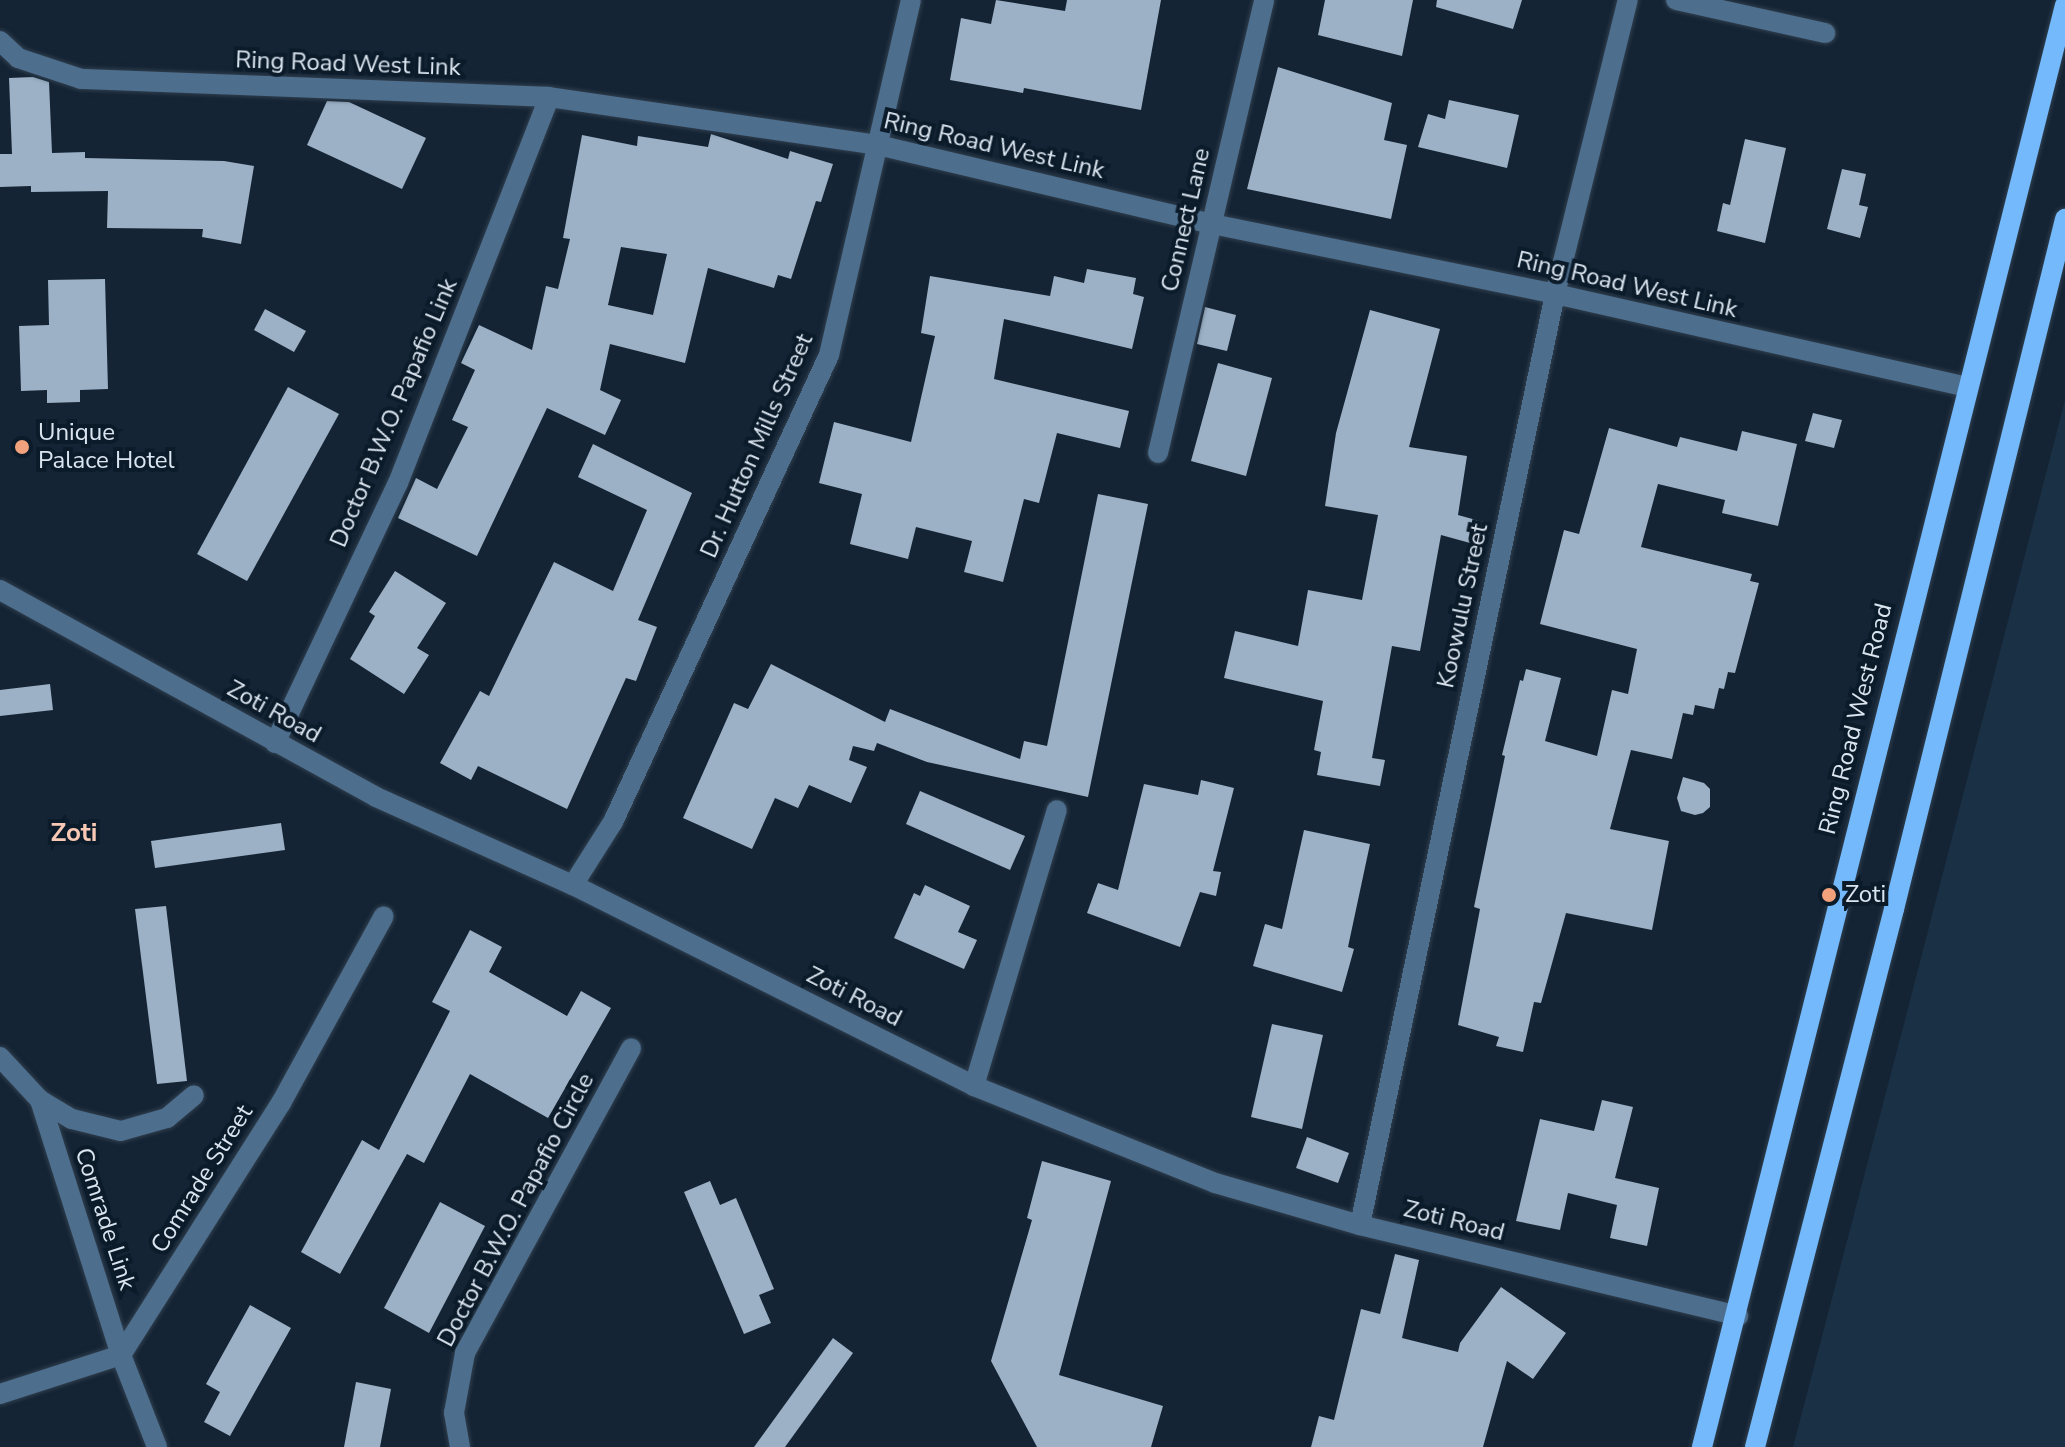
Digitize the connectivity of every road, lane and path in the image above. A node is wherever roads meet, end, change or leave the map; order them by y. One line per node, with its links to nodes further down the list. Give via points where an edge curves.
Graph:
1 (911, 0): 9 (street, Dr. Hutton Mills Street)
2 (1264, 0): 11 (street, Connect Lane)
3 (1628, 0): 12 (street, Koowulu Street)
4 (1676, 0): 6 (street)
5 (2065, 5): 13 (main road, Ring Road West Road)
6 (1825, 33)
7 (0, 41): 8 (street, Ring Road West Link, via 18,58 81,79)
8 (549, 97): 9 (street, Ring Road West Link); 16 (street, Doctor B.W.O. Papafio Link, via 398,483)
9 (878, 145): 11 (street, Ring Road West Link); 18 (street, Dr. Hutton Mills Street, via 829,355 613,822)
10 (2065, 219): 32 (main road)
11 (1212, 224): 12 (street, Ring Road West Link); 14 (street, Connect Lane)
12 (1555, 294): 13 (street, Ring Road West Link); 25 (street, Koowulu Street)
13 (1968, 387): 26 (main road, Ring Road West Road)
14 (1158, 453)
15 (0, 590): 16 (street, Zoti Road)
16 (275, 743): 18 (street, Zoti Road, via 376,797)
17 (1057, 810): 22 (street)
18 (573, 885): 22 (street, Zoti Road)
19 (384, 916): 27 (street, Comrade Street, via 281,1103)
20 (631, 1048): 30 (street, Doctor B.W.O. Papafio Circle, via 465,1353 454,1413)
21 (0, 1057): 24 (street)
22 (974, 1086): 25 (street, Zoti Road, via 1215,1183)
23 (194, 1095): 24 (street, via 167,1118 121,1131 72,1119)
24 (40, 1100): 27 (street, Comrade Link)
25 (1360, 1225): 26 (street, Zoti Road)
26 (1738, 1316): 31 (main road, Ring Road West Road)
27 (121, 1355): 28 (street); 29 (street)
28 (0, 1394)
29 (157, 1447)
30 (460, 1447)
31 (1702, 1447)
32 (1755, 1447)

